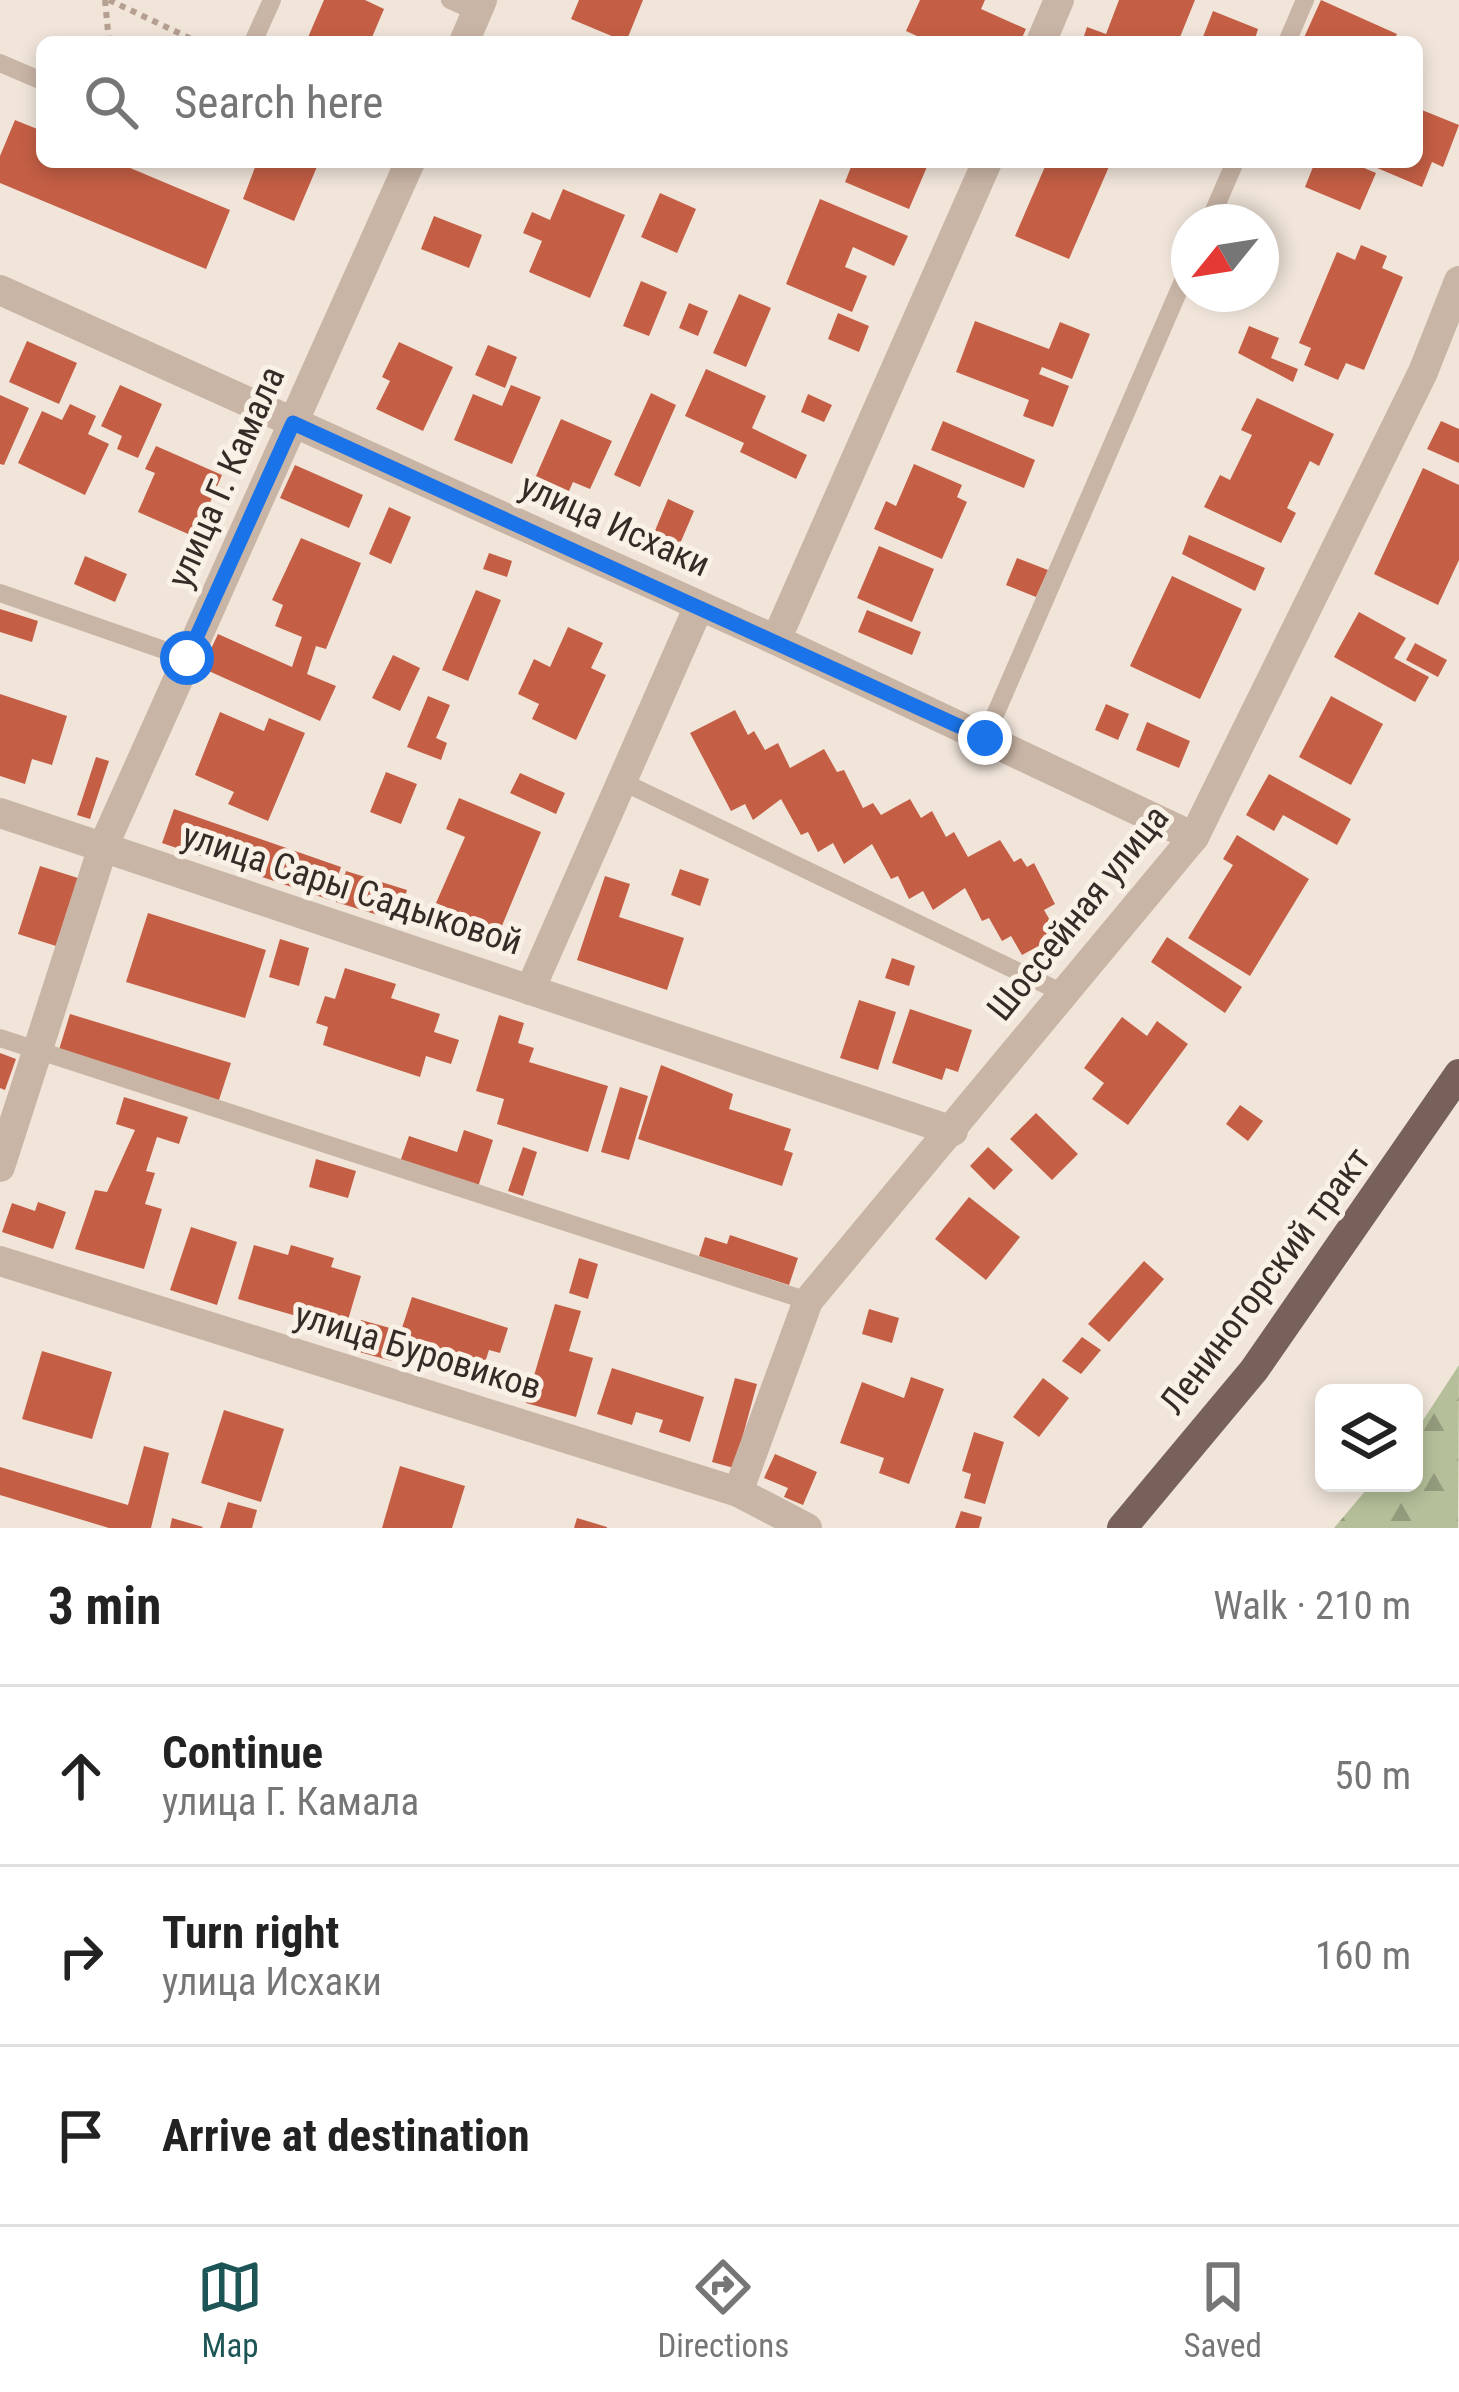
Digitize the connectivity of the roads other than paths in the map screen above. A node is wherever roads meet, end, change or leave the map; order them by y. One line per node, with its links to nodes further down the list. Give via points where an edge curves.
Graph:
1 (272, 0): 5 (lane)
2 (1059, 0): 7 (street)
3 (1305, 0): 8 (lane)
4 (470, 4): 6 (street)
5 (256, 36)
6 (465, 36)
7 (1043, 36)
8 (1290, 36)
9 (0, 63): 10 (lane)
10 (36, 78)
11 (407, 168): 18 (street, улица Г. Камала)
12 (985, 168): 21 (street)
13 (1232, 168): 14 (lane)
14 (1217, 204)
15 (1459, 281): 26 (street, Шоссейная улица, via 1423,372)
16 (0, 290): 18 (street, улица Исхаки)
17 (1171, 309): 23 (lane)
18 (293, 423): 20 (street, улица Исхаки); 22 (street, улица Г. Камала)
19 (0, 593): 22 (lane)
20 (699, 605): 21 (street, улица Исхаки); 24 (street)
21 (776, 640): 23 (street, улица Исхаки)
22 (187, 658): 27 (street, улица Г. Камала)
23 (985, 738): 26 (street, улица Исхаки)
24 (622, 782): 28 (street); 29 (lane)
25 (0, 813): 27 (street, улица Сары Садыковой)
26 (1194, 837): 29 (street, Шоссейная улица)
27 (103, 847): 28 (street, улица Сары Садыковой); 31 (street, улица Г. Камала)
28 (530, 990): 33 (street, улица Сары Садыковой)
29 (1063, 993): 33 (street, Шоссейная улица)
30 (0, 1039): 31 (lane)
31 (38, 1050): 34 (street, улица Г. Камала); 36 (lane)
32 (1459, 1074): 39 (main road, Лениногорский тракт, via 1254,1370)
33 (953, 1131): 36 (street, Шоссейная улица)
34 (0, 1167)
35 (0, 1261): 37 (street, улица Буровиков)
36 (808, 1301): 37 (street, Шоссейная улица)
37 (738, 1492): 38 (street, улица Буровиков)
38 (807, 1528)
39 (1123, 1528)

